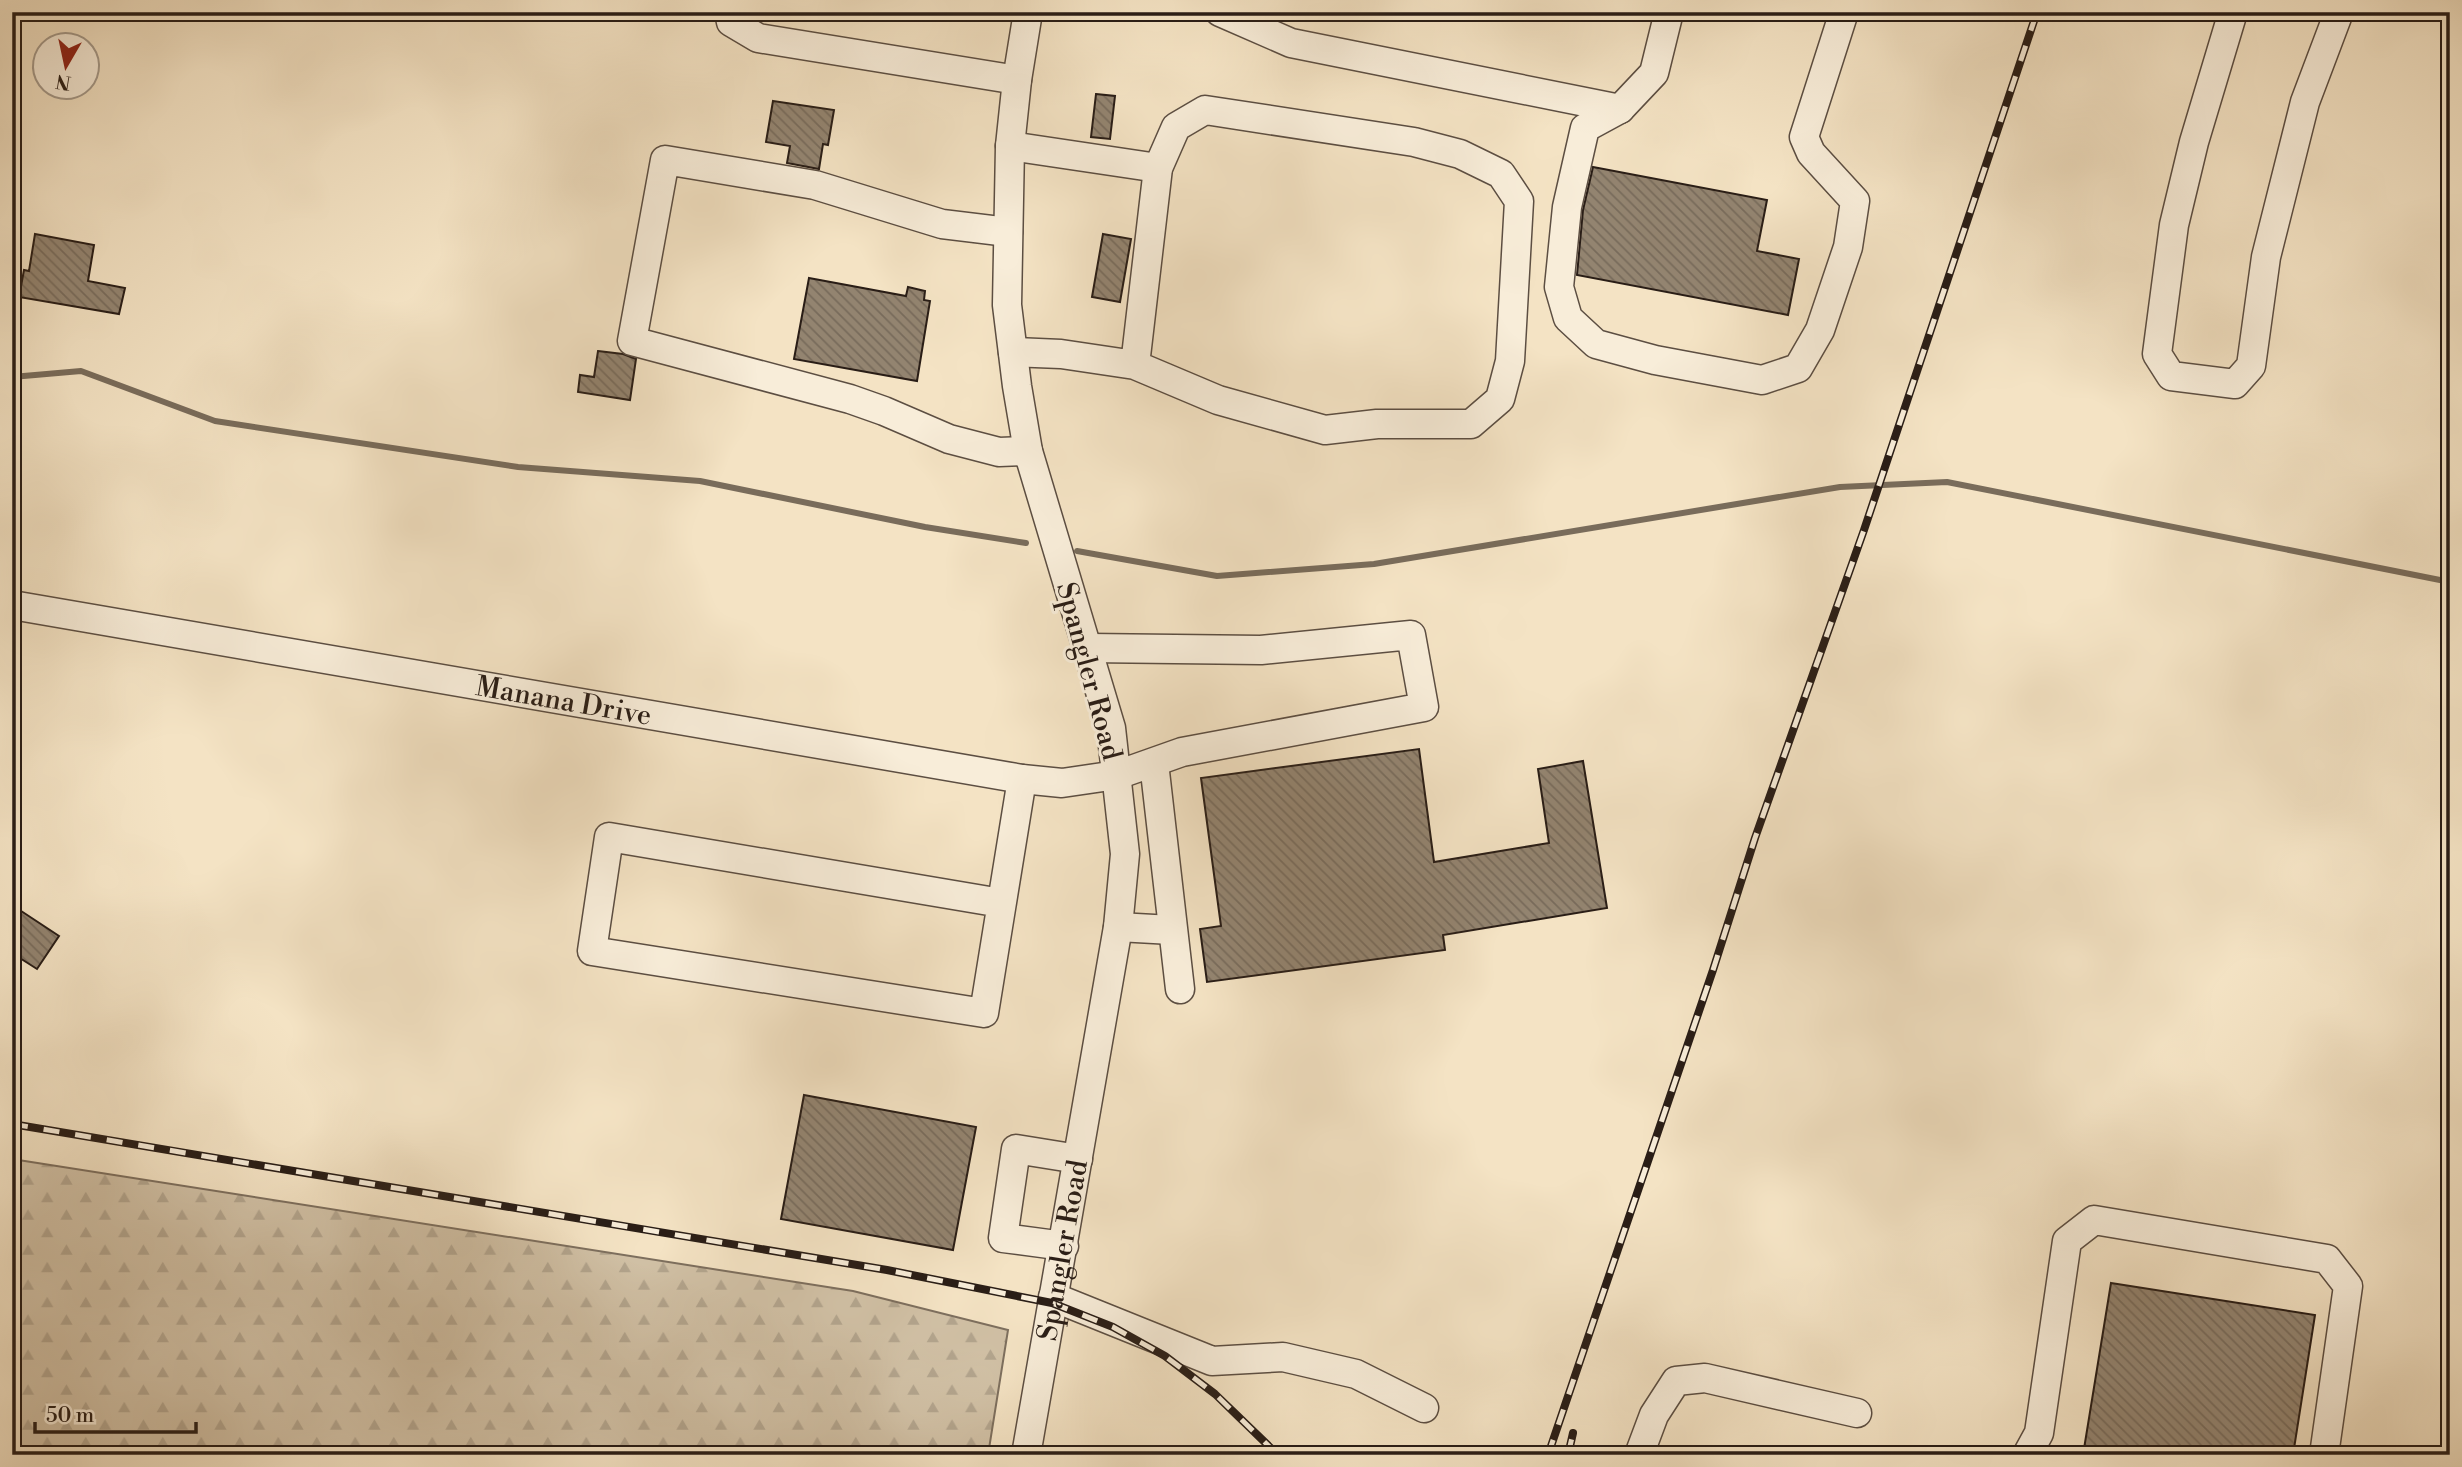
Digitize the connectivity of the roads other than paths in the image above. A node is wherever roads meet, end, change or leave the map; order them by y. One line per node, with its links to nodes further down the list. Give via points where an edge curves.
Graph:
1 (729, 12): 8 (street, via 731,22 758,38)
2 (1028, 12): 8 (street, Spangler Road)
3 (1220, 12): 9 (street, via 1291,43)
4 (1669, 12): 9 (street, via 1654,73)
5 (1844, 12): 9 (street, via 1804,136 1811,153 1855,201 1848,247 1820,330 1798,368 1762,380 1655,359 1596,344 1568,318 1559,287 1567,206 1586,128)
6 (2233, 12): 7 (street, via 2174,225 2157,354 2171,376 2235,384 2251,366 2269,244)
7 (2333, 14)
8 (1017, 80): 10 (street, Spangler Road)
9 (1620, 109)
10 (1010, 146): 11 (street); 12 (street, Spangler Road)
11 (1158, 168): 14 (street); 14 (street, via 1176,127 1205,110 1414,142 1460,154 1501,174 1519,201 1510,361 1500,399 1471,424 1377,424 1325,430 1218,400)
12 (1008, 232): 13 (street, Spangler Road, via 1007,304); 15 (street, via 942,224 815,185 665,160 632,341 850,399 949,439 999,452)
13 (1013, 352): 14 (street); 15 (street, Spangler Road)
14 (1135, 365)
15 (1028, 451): 17 (street, Spangler Road)
16 (12, 605): 20 (street, Manana Drive)
17 (1088, 648): 18 (street, Manana Drive, via 1261,649 1411,635 1424,707 1182,752); 19 (street, Spangler Road, via 1111,728)
18 (1154, 763): 19 (street, Manana Drive); 23 (street)
19 (1118, 775): 20 (street, Manana Drive, via 1062,783); 22 (street, Spangler Road, via 1125,854)
20 (1022, 779): 21 (street)
21 (1001, 903): 21 (street, via 984,1013 592,951 609,836)
22 (1118, 927): 23 (street); 25 (street, Spangler Road)
23 (1172, 930): 24 (street)
24 (1180, 989)
25 (1078, 1159): 26 (street, Spangler Road); 26 (street, via 1016,1149 1003,1238)
26 (1064, 1246): 27 (street, Spangler Road)
27 (1054, 1297): 28 (street, via 1212,1361 1283,1357 1356,1374); 30 (street, Spangler Road)
28 (1424, 1408)
29 (1857, 1413): 31 (street, via 1705,1378 1676,1381 1654,1415)
30 (1026, 1455)
31 (1639, 1455)
32 (2027, 1455): 33 (street, via 2039,1433 2067,1241 2094,1220 2327,1259 2348,1286)
33 (2324, 1455)

